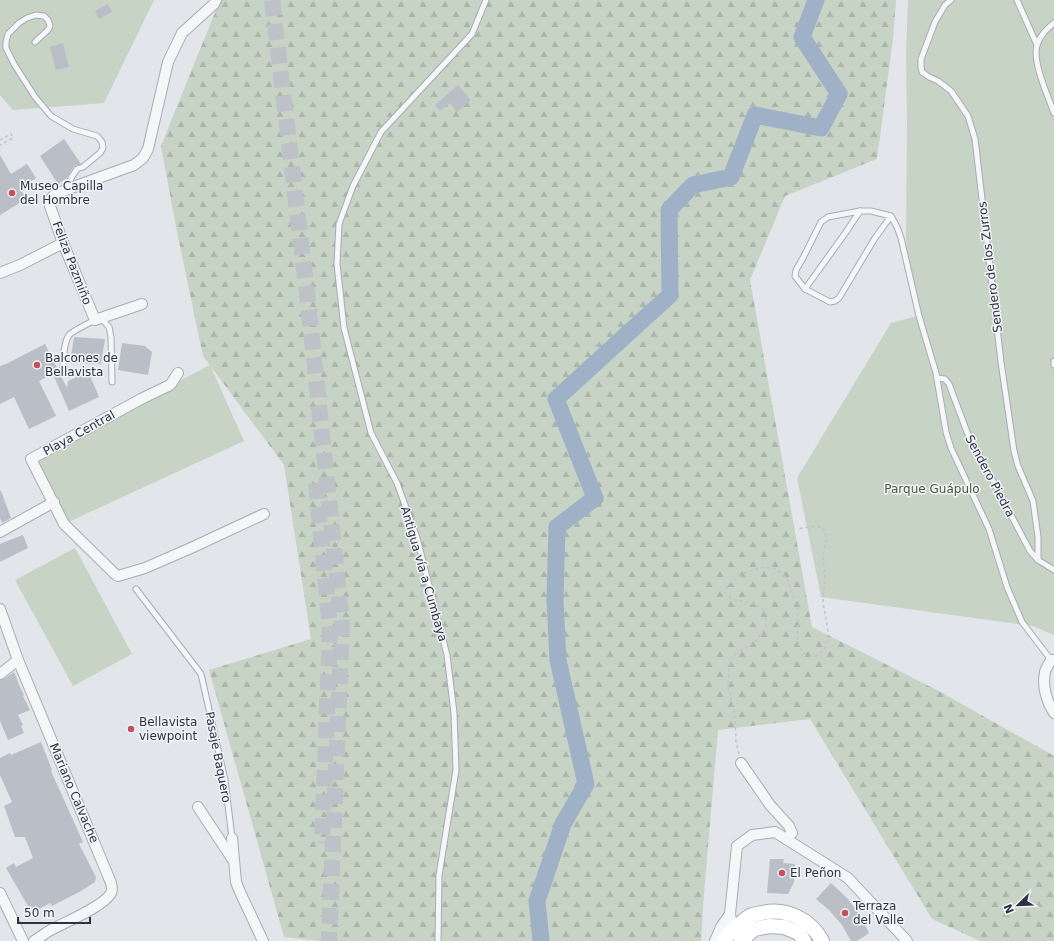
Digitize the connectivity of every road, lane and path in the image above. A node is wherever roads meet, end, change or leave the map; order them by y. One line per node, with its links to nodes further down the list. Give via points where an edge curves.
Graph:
1 (216, 0): 11 (street, Feliza Pazmiño, via 182,34 168,62 148,149 143,158 134,165)
2 (486, 0): 49 (lane, Antigua vía a Cumbaya, via 472,34 381,132 354,186 339,224 337,264 344,328 371,433 398,483 417,538 447,655 454,713 456,770 439,875)
3 (951, 0): 29 (lane, Sendero de los Zurros, via 935,22 921,59 921,67 922,72 951,91 968,116 975,139 1014,451 1033,501)
4 (1017, 0): 7 (lane)
5 (1054, 23): 7 (lane, via 1045,30)
6 (35, 42): 11 (lane, via 50,26 44,16 36,15 19,23 8,34 6,42 6,48 14,64 35,97 51,116 73,129 97,136 102,142 103,148 100,153 77,169)
7 (1037, 45): 8 (lane, via 1038,68)
8 (1054, 113)
9 (0, 140): 10 (path, via 11,134 13,138)
10 (0, 146)
11 (68, 189): 14 (street, Feliza Pazmiño, via 54,195 50,200)
12 (860, 210): 13 (lane); 16 (lane); 16 (lane, via 828,217 821,222 796,270 795,276)
13 (891, 216): 16 (lane, via 839,298 830,302); 23 (lane, via 901,238)
14 (63, 243): 15 (street); 18 (street, Feliza Pazmiño)
15 (0, 273)
16 (805, 289)
17 (142, 304): 18 (street, Feliza Pazmiño)
18 (97, 319): 21 (lane, via 70,335 65,344); 24 (lane, via 109,327)
19 (1054, 361): 20 (lane)
20 (1054, 365)
21 (63, 367)
22 (178, 373): 25 (street, Playa Central, via 168,386 31,460)
23 (937, 378): 29 (lane, Sendero Piedra, via 945,379 949,384 976,452 1030,551); 36 (lane, via 951,448 990,529 1007,587 1022,622)
24 (112, 382)
25 (54, 502): 26 (street, via 64,524 117,576 145,568); 28 (street)
26 (264, 514)
27 (797, 529): 39 (path, via 821,526 825,530 823,603 828,630 825,647 820,654 812,657 798,647 798,609 787,579 776,569 767,567 745,573 727,587 725,593 732,599 754,604 766,611 766,626 756,641 734,656 729,668 728,685)
28 (0, 532)
29 (1038, 560): 30 (lane, Sendero Piedra)
30 (1054, 570)
31 (136, 588): 41 (lane, Pasaje Baquero, via 201,674 225,780)
32 (0, 609): 34 (street, Mariano Calvache)
33 (0, 626): 34 (street)
34 (8, 634): 35 (street, Mariano Calvache)
35 (18, 660): 37 (street); 47 (street, Mariano Calvache, via 112,886 111,894 104,901)
36 (1053, 660): 38 (street, via 1045,671 1044,689)
37 (0, 674)
38 (1054, 713)
39 (741, 763): 42 (street, via 770,805 789,826 792,833)
40 (198, 807): 43 (street)
41 (232, 838): 43 (street, Pasaje Baquero)
42 (786, 839): 45 (street, via 775,832 752,835 737,846); 55 (street, via 848,878)
43 (234, 862): 48 (street, Pasaje Baquero, via 236,882)
44 (0, 893): 46 (street)
45 (733, 920): 50 (street, via 721,926); 51 (main road); 54 (main road, via 768,912 790,913 808,923)
46 (23, 941)
47 (34, 941)
48 (263, 941)
49 (438, 941)
50 (715, 941)
51 (723, 941)
52 (741, 941): 53 (main road, via 754,929 770,926 799,933)
53 (804, 941)
54 (822, 941)
55 (906, 941)

